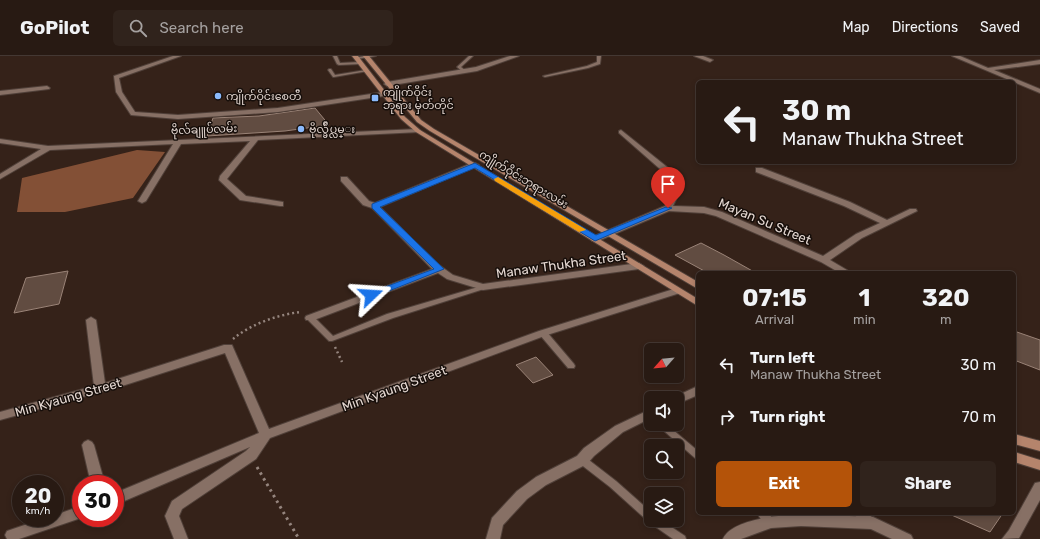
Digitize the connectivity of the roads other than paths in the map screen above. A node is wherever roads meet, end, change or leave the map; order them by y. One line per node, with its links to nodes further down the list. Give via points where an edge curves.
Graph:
1 (178, 56): 24 (street, via 116,77 119,92 133,114 178,117 278,110)
2 (335, 56): 10 (lane, via 340,64)
3 (366, 56): 4 (lane); 10 (lane); 20 (main road, ကျိုက်ဝိုင်းဘုရားလမ်း)
4 (374, 56)
5 (471, 56): 16 (lane, via 459,67)
6 (516, 56): 16 (street)
7 (599, 56): 17 (lane, via 599,63)
8 (697, 56): 11 (street)
9 (955, 56): 13 (street)
10 (357, 59): 15 (main road, ကျိုက်ဝိုင်းဘုရားလမ်း)
11 (710, 60)
12 (1040, 62): 13 (street)
13 (987, 69): 18 (street)
14 (330, 70): 15 (lane, via 334,76)
15 (366, 71): 24 (main road, ကျိုက်ဝိုင်းဘုရားလမ်း)
16 (464, 71): 20 (street)
17 (545, 76)
18 (1014, 80)
19 (1016, 81): 22 (street)
20 (387, 84): 31 (main road, ကျိုက်ဝိုင်းဘုရားလမ်း, via 419,122)
21 (47, 88): 23 (street)
22 (1040, 91)
23 (0, 93)
24 (384, 94): 25 (main road, ကျိုက်ဝိုင်းဘုရားလမ်း, via 403,118)
25 (418, 131): 27 (street, ဗိုလ်ချူပ်လမ်း); 32 (main road, ကျိုက်ဝိုင်းဘုရားလမ်း)
26 (621, 132): 39 (street, via 678,179 680,183)
27 (256, 138): 29 (street, ဗိုလ်ချူပ်လမ်း); 37 (street, via 222,178 243,198)
28 (0, 141): 30 (street)
29 (179, 141): 30 (street, ဗိုလ်ချူပ်လမ်း); 36 (street)
30 (48, 148): 34 (street, ဗိုလ်ချူပ်လမ်း)
31 (486, 161): 32 (main road); 42 (main road, ကျိုက်ဝိုင်းဘုရားလမ်း)
32 (475, 165): 38 (street); 43 (main road, ကျိုက်ဝိုင်းဘုရားလမ်း)
33 (759, 170): 41 (street, via 847,204)
34 (0, 177)
35 (344, 179): 38 (street, Manaw Thukha Street, via 366,203)
36 (142, 201)
37 (280, 204)
38 (375, 206): 46 (street, Manaw Thukha Street)
39 (668, 208): 42 (street, Mayan Su Street); 44 (street, Mayan Su Street, via 704,210 719,214)
40 (913, 211): 41 (street)
41 (887, 223): 44 (street, via 859,236)
42 (609, 234): 43 (street, Mayan Su Street); 48 (main road, ကျိုက်ဝိုင်းဘုရားလမ်း)
43 (595, 239): 45 (main road, ကျိုက်ဝိုင်းဘုရားလမ်း)
44 (824, 260): 47 (street, Mayan Su Street)
45 (639, 266): 49 (street, Manaw Thukha Street); 50 (main road, ကျိုက်ဝိုင်းဘုရားလမ်း)
46 (440, 269): 49 (street, Manaw Thukha Street, via 450,277); 52 (street)
47 (843, 271)
48 (696, 286): 50 (main road)
49 (485, 287): 52 (lane, Manaw Thukha Street, via 390,316 332,339)
50 (678, 291): 51 (main road, ကျိုက်ဝိုင်းဘုရားလမ်း); 54 (street, Min Kyaung Street)
51 (696, 302)
52 (310, 318)
53 (91, 320): 56 (street)
54 (543, 333): 55 (lane); 62 (street, Min Kyaung Street)
55 (571, 366)
56 (100, 388): 59 (street, Min Kyaung Street); 62 (street, Min Kyaung Street, via 228,348)
57 (696, 394): 58 (street)
58 (684, 398)
59 (0, 416)
60 (644, 417): 68 (street, via 619,429)
61 (668, 431): 66 (lane)
62 (266, 435): 72 (street, Min Kyaung Street); 80 (street, via 251,455 178,505 172,516)
63 (1016, 440): 65 (main road)
64 (88, 445): 70 (street)
65 (1040, 446)
66 (696, 454)
67 (1016, 458): 69 (main road)
68 (582, 460): 73 (lane); 81 (street, via 541,481 522,495 497,522)
69 (1040, 466)
70 (96, 475)
71 (1040, 487): 85 (street)
72 (124, 495)
73 (644, 512)
74 (72, 515): 79 (street)
75 (861, 515): 77 (lane)
76 (767, 517): 77 (street); 83 (street)
77 (873, 523): 84 (street)
78 (664, 527): 82 (lane)
79 (12, 535)
80 (181, 539)
81 (493, 539)
82 (681, 539)
83 (730, 539)
84 (906, 539)
85 (1009, 539)

